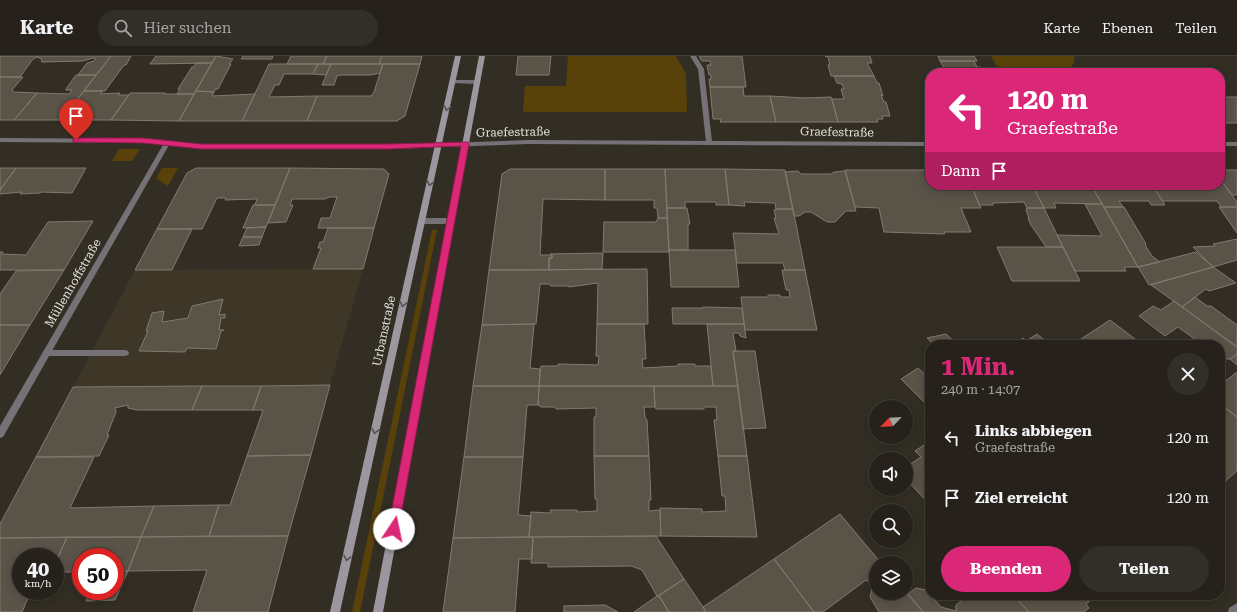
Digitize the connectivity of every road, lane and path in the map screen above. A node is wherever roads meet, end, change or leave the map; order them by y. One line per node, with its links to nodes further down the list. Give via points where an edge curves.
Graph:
1 (458, 56): 4 (main road, Urbanstraße)
2 (482, 56): 5 (main road)
3 (694, 56): 7 (street, via 701,69)
4 (453, 82): 5 (street); 13 (main road, Urbanstraße, one-way to 13)
5 (477, 82): 9 (main road)
6 (0, 140): 8 (street, Graefestraße, via 143,141)
7 (709, 142): 9 (street, Graefestraße); 10 (street, Graefestraße)
8 (167, 144): 13 (street, Graefestraße, via 388,147); 16 (street, Müllenhoffstraße)
9 (465, 144): 13 (street, Graefestraße); 15 (main road)
10 (925, 144)
11 (1225, 144): 12 (street)
12 (1237, 144)
13 (438, 145): 14 (main road, Urbanstraße, one-way to 14)
14 (422, 221): 15 (street); 20 (main road, Urbanstraße, one-way to 20)
15 (451, 221): 21 (main road)
16 (47, 353): 17 (street); 18 (street, Müllenhoffstraße)
17 (125, 353)
18 (0, 434)
19 (1237, 608): 22 (street)
20 (335, 612)
21 (378, 612)
22 (1233, 612)

